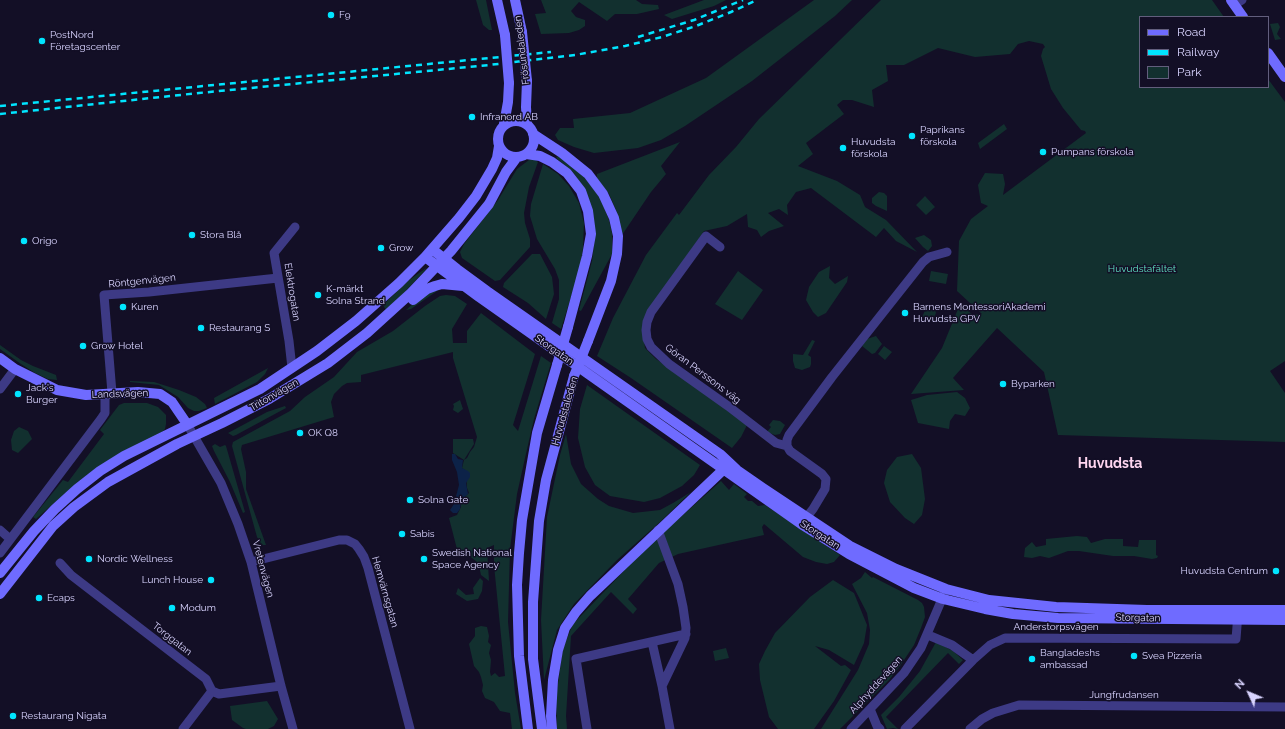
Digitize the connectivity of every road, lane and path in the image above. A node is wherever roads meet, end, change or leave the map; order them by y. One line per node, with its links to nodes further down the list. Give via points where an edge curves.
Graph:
1 (497, 0): 7 (street, Frösundaleden, bridge, via 505,35 509,83)
2 (515, 0): 8 (street, Frösundaleden, bridge, via 522,32 527,81)
3 (1236, 2): 4 (street)
4 (1243, 16)
5 (1269, 54): 6 (street)
6 (1285, 77)
7 (504, 124): 8 (street, via 516,120); 10 (street, via 498,134)
8 (527, 124): 9 (street)
9 (534, 134): 11 (street, via 532,146); 58 (street, Huvudstaleden, bridge, via 588,174 603,194 614,218 618,236 611,281 574,376 546,480 539,521 532,602 534,659)
10 (499, 146): 11 (street, via 507,155); 14 (street, Tritonvägen, via 492,169 476,196)
11 (521, 155): 17 (street, Tritonvägen, via 506,172 489,204); 57 (street, Huvudstaleden, bridge, via 540,156 567,173 581,191 588,211 591,234 558,365 537,433 522,520 517,585 519,656)
12 (295, 227): 19 (street, Elektrogatan, via 274,253)
13 (720, 247): 29 (street, Göran Perssons väg, via 706,236 651,312 646,326 647,338 651,347 669,364 776,443)
14 (432, 249): 16 (street, Tritonvägen); 17 (street, Storgatan)
15 (947, 252): 29 (street, via 929,256 923,262 817,397 789,435)
16 (425, 257): 18 (street, Storgatan); 23 (street, Tritonvägen, via 356,321)
17 (444, 259): 18 (street, Tritonvägen); 31 (street, Storgatan, via 720,454)
18 (437, 266): 20 (street, Storgatan); 21 (street, Tritonvägen, via 412,294)
19 (278, 278): 23 (street, Elektrogatan); 26 (street, Röntgenvägen, via 104,295)
20 (463, 286): 21 (street, via 442,284 427,289 404,309); 30 (street, Storgatan)
21 (388, 314): 28 (street, Tritonvägen, via 328,363 269,399)
22 (0, 358): 24 (street, Landsvägen)
23 (292, 368): 27 (street, Tritonvägen, via 260,389)
24 (15, 369): 25 (street); 26 (street, Landsvägen, via 57,390 86,395)
25 (0, 390)
26 (108, 393): 27 (street, Landsvägen, via 160,394 172,402); 34 (street, via 105,413 101,419)
27 (187, 424): 28 (street, Vretenvägen); 38 (street, Tritonvägen, via 124,456 77,489 55,509)
28 (194, 436): 36 (street, Vretenvägen, via 221,484); 39 (street, Tritonvägen, via 108,482 74,507 45,536)
29 (786, 446): 31 (street, Göran Perssons väg, via 826,479 825,489)
30 (724, 469): 31 (street, Storgatan); 33 (street)
31 (804, 521): 40 (street, Storgatan)
32 (0, 530): 34 (street)
33 (658, 530): 45 (street, via 678,584); 59 (street, via 590,596 565,628 553,680)
34 (10, 539): 35 (street)
35 (0, 553)
36 (251, 562): 49 (street, Vretenvägen); 56 (street, Hemvärnsgatan, via 338,540 355,544 368,568)
37 (60, 564): 51 (street, Torggatan, via 206,679)
38 (0, 573)
39 (0, 594)
40 (944, 594): 41 (street, Storgatan, via 1056,607); 43 (street, Storgatan, via 985,609 1058,618); 46 (street, Alphyddevägen)
41 (1238, 609): 42 (street, Storgatan); 43 (street, Anderstorpsvägen)
42 (1285, 610)
43 (1238, 620): 44 (street, Storgatan); 48 (street, Anderstorpsvägen, via 1236,639 1006,638 990,646)
44 (1285, 620)
45 (686, 634): 47 (street); 50 (street)
46 (928, 635): 48 (street, via 952,645); 53 (street, Alphyddevägen, via 904,673)
47 (652, 642): 50 (street); 60 (street, via 576,659)
48 (973, 660): 64 (street, Anderstorpsvägen)
49 (280, 686): 51 (street, via 219,694); 54 (street, Vretenvägen)
50 (662, 686): 61 (street)
51 (212, 691): 55 (street)
52 (1285, 707): 65 (street, Jungfrudansen, via 1019,705 993,713)
53 (870, 709): 62 (street, Alphyddevägen); 63 (street)
54 (291, 727)
55 (183, 729)
56 (410, 729)
57 (528, 729)
58 (542, 729)
59 (552, 729)
60 (587, 729)
61 (670, 729)
62 (851, 729)
63 (880, 729)
64 (904, 729)
65 (970, 729)

